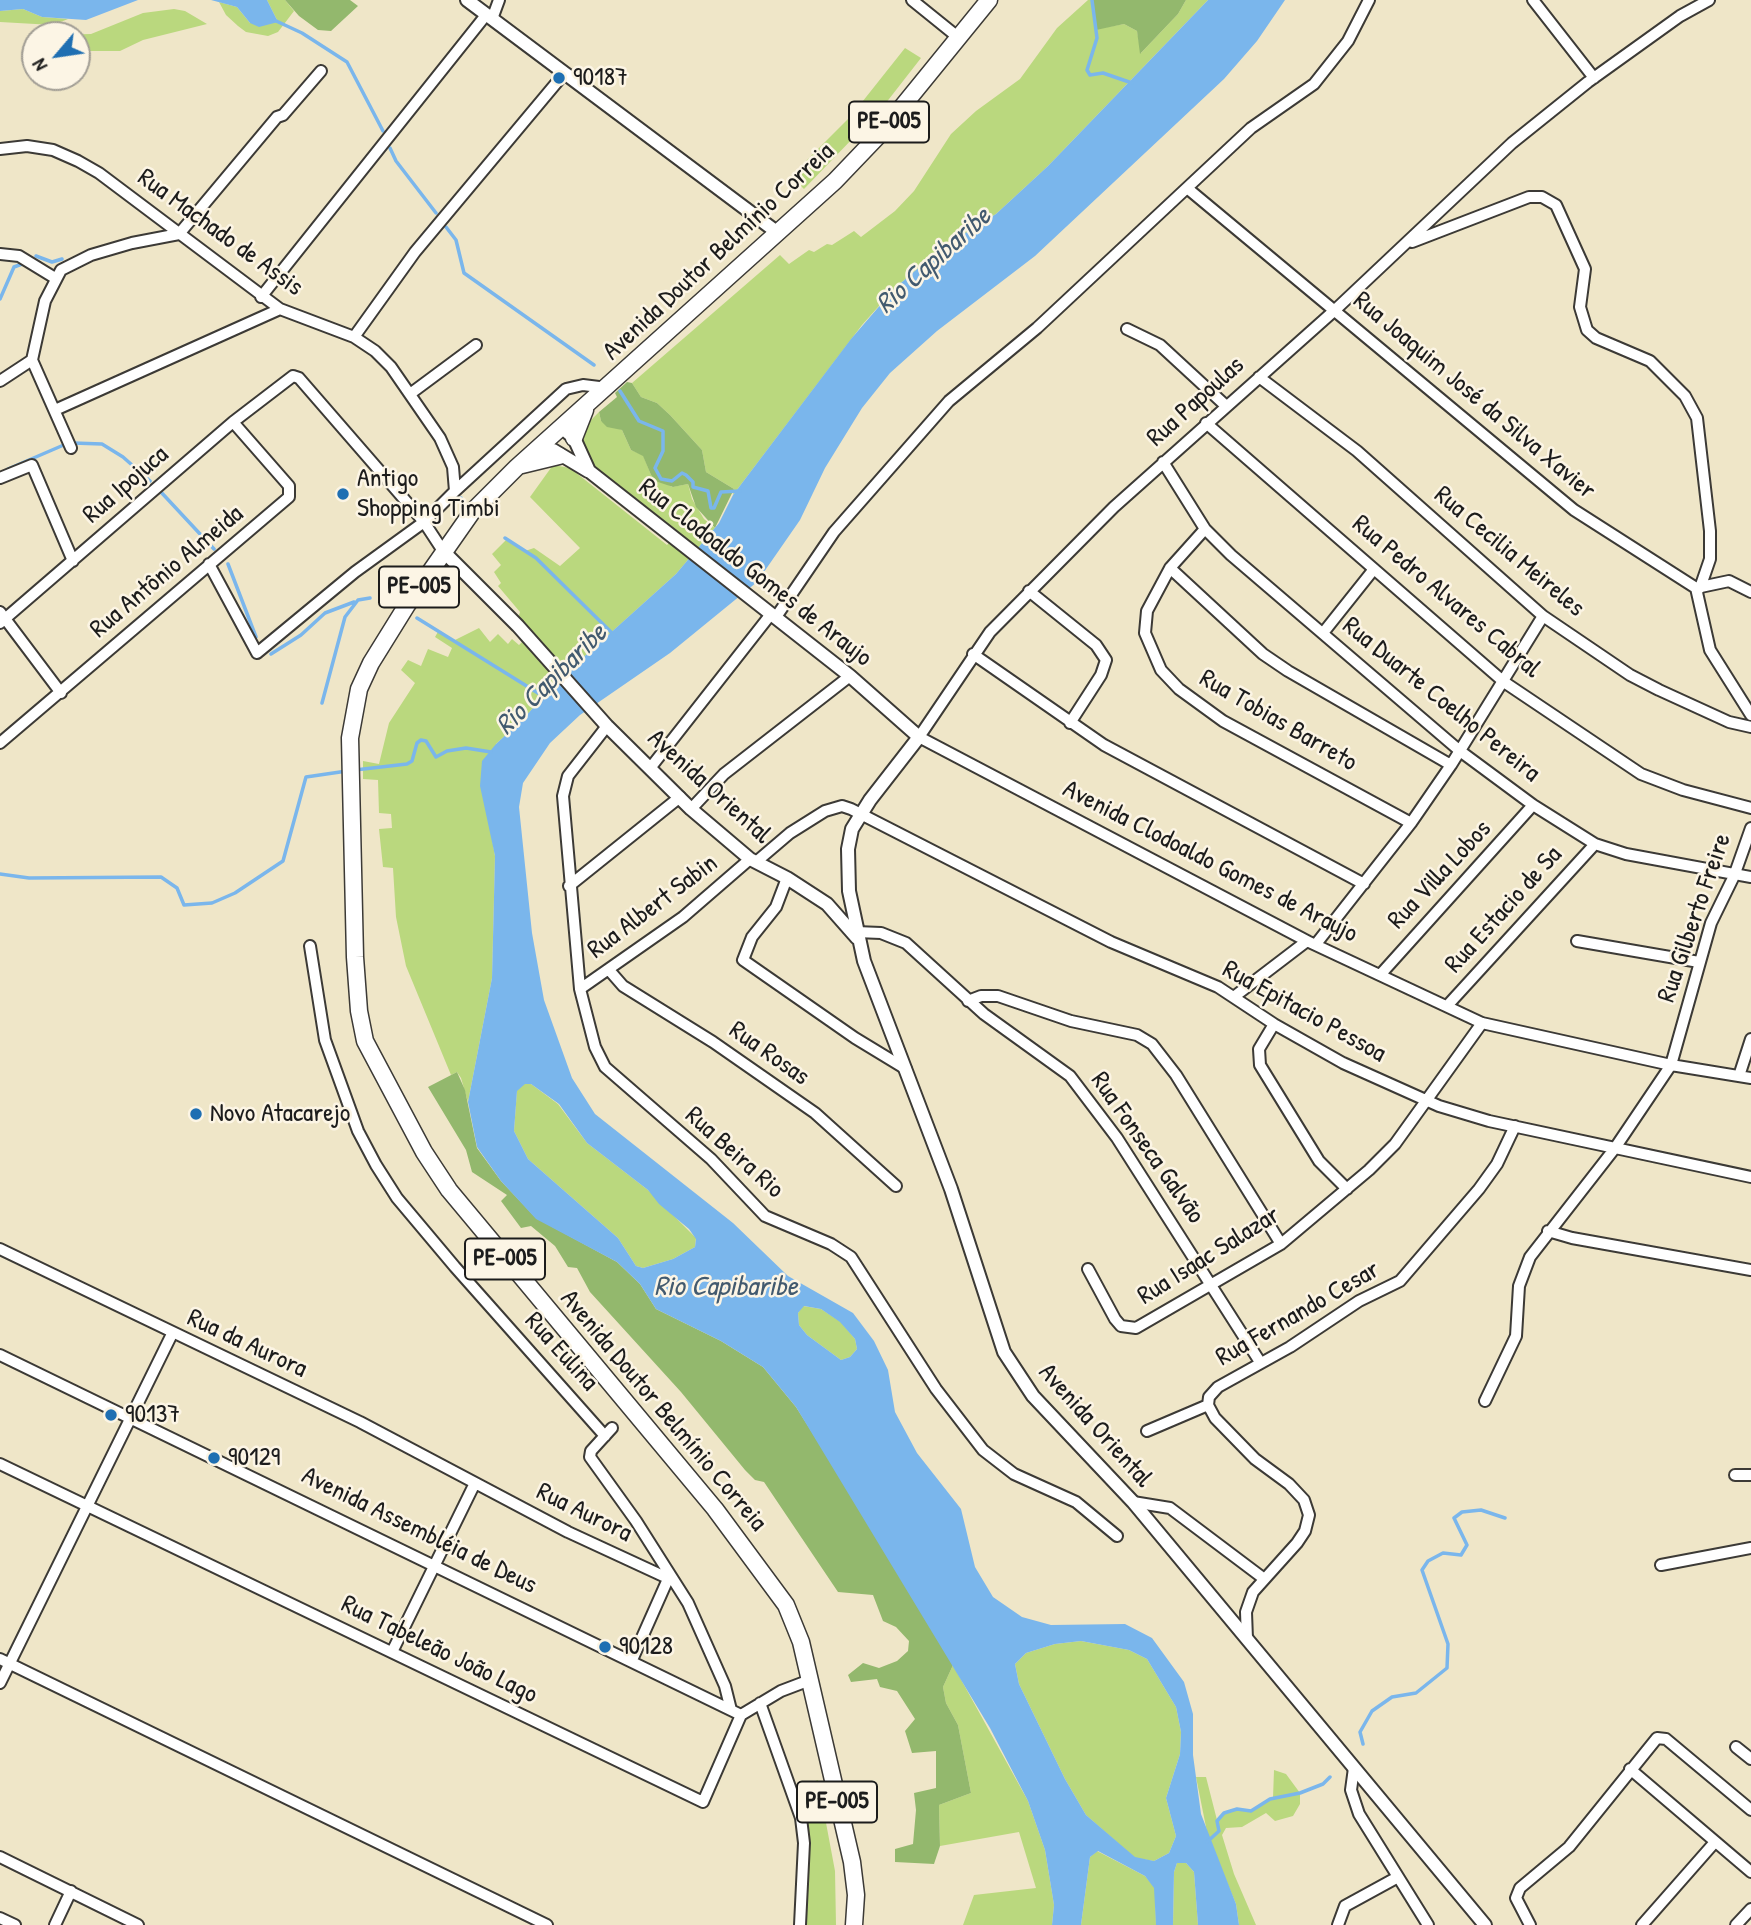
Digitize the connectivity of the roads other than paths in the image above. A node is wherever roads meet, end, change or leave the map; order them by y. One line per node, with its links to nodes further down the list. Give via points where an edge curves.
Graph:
1 (467, 0): 8 (street)
2 (499, 0): 8 (street)
3 (912, 0): 9 (street)
4 (989, 0): 9 (main road, Avenida Doutor Belmínio Correia / PE-005)
5 (1369, 0): 14 (street, via 1325,73 1251,128)
6 (1533, 0): 12 (street)
7 (1709, 0): 12 (street, Rua Papoulas)
8 (489, 17): 11 (street); 20 (street)
9 (959, 38): 15 (main road, Avenida Doutor Belmínio Correia / PE-005, via 854,162)
10 (321, 71): 16 (street)
11 (563, 75): 15 (street); 24 (street, via 415,252)
12 (1594, 78): 17 (street, Rua Papoulas, via 1513,144)
13 (0, 149): 16 (street, Rua Machado de Assis, via 27,146 53,150 78,161)
14 (1187, 188): 22 (street, Rua Joaquim José da Silva Xavier); 54 (street, via 1037,328 948,401)
15 (778, 233): 29 (main road, Avenida Doutor Belmínio Correia / PE-005)
16 (179, 234): 19 (street, via 90,255); 20 (street, Rua Machado de Assis)
17 (1405, 244): 22 (street, Rua Papoulas); 51 (street, via 1529,197 1542,197 1556,205 1585,269 1580,307 1587,330 1657,366 1685,396 1697,418 1710,531 1710,559)
18 (0, 254): 19 (street, via 19,256)
19 (55, 278): 26 (street)
20 (261, 297): 21 (street, Rua Machado de Assis)
21 (280, 309): 24 (street, Rua Machado de Assis); 32 (street)
22 (1335, 310): 27 (street, Rua Papoulas); 51 (street, Rua Joaquim José da Silva Xavier, via 1559,498)
23 (1127, 328): 31 (street, via 1160,345)
24 (354, 337): 30 (street, Rua Machado de Assis, via 384,359)
25 (476, 345): 30 (street)
26 (32, 360): 28 (street); 32 (street)
27 (1259, 377): 31 (street, Rua Papoulas); 55 (street, Rua Cecilia Meireles, via 1357,451)
28 (0, 381)
29 (607, 388): 35 (main road, Avenida Doutor Belmínio Correia / PE-005); 43 (street, via 583,385 566,389)
30 (410, 394): 43 (street, Rua Machado de Assis, via 443,445 453,467)
31 (1225, 405): 34 (street, Rua Papoulas)
32 (55, 410): 37 (street)
33 (233, 422): 44 (street, Rua Ipojuca, via 282,382 299,378); 47 (street, Rua Ipojuca); 48 (street, Rua Antônio Almeida, via 291,492)
34 (1206, 424): 39 (street, Rua Papoulas); 50 (street, Rua Pedro Alvares Cabral)
35 (567, 434): 36 (main road, PE-005); 41 (street, Rua Clodoaldo Gomes de Araujo)
36 (547, 441): 38 (street); 40 (main road, Avenida Doutor Belmínio Correia / PE-005)
37 (69, 443)
38 (559, 456): 40 (main road); 41 (street)
39 (1163, 462): 45 (street, Rua Duarte Coelho Pereira); 52 (street, Rua Papoulas)
40 (517, 467): 46 (main road, Avenida Doutor Belmínio Correia / PE-005, via 472,512)
41 (589, 471): 54 (street, Rua Clodoaldo Gomes de Araujo)
42 (0, 478): 47 (street, via 32,465)
43 (455, 491): 44 (street)
44 (424, 522): 46 (street); 48 (street, via 257,653)
45 (1205, 529): 49 (street, Rua Tobias Barreto); 57 (street, Rua Duarte Coelho Pereira)
46 (443, 551): 64 (street, Avenida Oriental); 140 (main road, Avenida Doutor Belmínio Correia / PE-005, via 364,677 352,718 349,770 359,1011 371,1054 449,1190 715,1509 775,1588 797,1629)
47 (73, 561): 56 (street, Rua Ipojuca)
48 (209, 564): 61 (street, Rua Antônio Almeida)
49 (1170, 568): 69 (street, via 1263,654); 76 (street, Rua Tobias Barreto, via 1151,601 1145,633 1161,670 1223,721)
50 (1374, 569): 57 (street); 60 (street, Rua Pedro Alvares Cabral)
51 (1698, 588): 53 (street, via 1729,581); 62 (street, via 1710,650)
52 (1029, 591): 58 (street, Rua Papoulas); 63 (street, via 1096,645 1105,660 1101,675)
53 (1751, 592)
54 (770, 612): 59 (street, Rua Clodoaldo Gomes de Araujo); 70 (street)
55 (1543, 616): 60 (street); 65 (street, Rua Cecilia Meireles, via 1630,675 1729,722)
56 (1, 618): 61 (street)
57 (1323, 633): 68 (street, Rua Duarte Coelho Pereira)
58 (972, 654): 63 (street); 66 (street, Rua Papoulas)
59 (849, 676): 66 (street, Rua Clodoaldo Gomes de Araujo); 74 (street, via 724,775)
60 (1504, 682): 68 (street); 73 (street, Rua Pedro Alvares Cabral, via 1641,774)
61 (61, 693): 67 (street, Rua Antônio Almeida)
62 (1751, 715)
63 (1070, 723): 83 (street)
64 (607, 726): 70 (street, Avenida Oriental); 84 (street, Rua Beira Rio, via 565,783)
65 (1751, 727)
66 (919, 737): 75 (street, Rua Papoulas); 89 (street, Avenida Clodoaldo Gomes de Araujo)
67 (0, 743)
68 (1460, 751): 69 (street); 72 (street, Rua Duarte Coelho Pereira)
69 (1451, 765): 76 (street)
70 (651, 766): 71 (street, Avenida Oriental)
71 (680, 797): 74 (street, Avenida Oriental); 84 (street)
72 (1533, 805): 78 (street, Rua Duarte Coelho Pereira); 93 (street, Rua Villa Lobos)
73 (1751, 808)
74 (691, 809): 79 (street, Avenida Oriental)
75 (860, 814): 79 (street, Rua Epitacio Pessoa, via 842,806 825,810); 85 (street, Rua Papoulas, via 848,849); 95 (street, Rua Epitacio Pessoa, via 1111,942)
76 (1411, 823): 83 (street)
77 (1751, 828): 80 (street, Rua Gilberto Freire)
78 (1595, 844): 80 (street, Rua Duarte Coelho Pereira); 97 (street, Rua Estacio de Sa)
79 (753, 860): 82 (street, Avenida Oriental); 92 (street, Rua Albert Sabin)
80 (1734, 876): 81 (street, Rua Duarte Coelho Pereira); 91 (street, Rua Gilberto Freire)
81 (1751, 877)
82 (787, 878): 86 (street, Avenida Oriental); 102 (street, via 776,907 752,937 743,960)
83 (1364, 884): 89 (street)
84 (569, 886): 94 (street, Rua Beira Rio)
85 (849, 891): 86 (street, via 839,901); 87 (street, Rua Papoulas)
86 (827, 904): 87 (street, Avenida Oriental)
87 (857, 936): 96 (street, Rua Fonseca Galvão, via 881,933 906,943); 102 (street, Avenida Oriental)
88 (1577, 941): 91 (street)
89 (1311, 943): 93 (street, Avenida Clodoaldo Gomes de Araujo); 95 (street)
90 (310, 946): 135 (street, Rua Eulina, via 325,1040 353,1119 376,1165 397,1198 455,1267 609,1432 590,1457)
91 (1699, 961): 101 (street, Rua Gilberto Freire)
92 (609, 970): 94 (street, Rua Albert Sabin); 109 (street, Rua Rosas, via 623,986 815,1113)
93 (1380, 975): 97 (street, Avenida Clodoaldo Gomes de Araujo)
94 (580, 989): 130 (street, Rua Beira Rio, via 595,1047 611,1075 711,1159 765,1216 851,1257 936,1389 983,1450 1014,1474 1076,1502)
95 (1235, 996): 99 (street, Rua Epitacio Pessoa)
96 (968, 1001): 112 (street, via 998,996 1145,1039 1176,1075); 116 (street, Rua Fonseca Galvão, via 1082,1089)
97 (1447, 1006): 98 (street, Avenida Clodoaldo Gomes de Araujo)
98 (1482, 1023): 101 (street, Avenida Clodoaldo Gomes de Araujo); 105 (street, Rua Isaac Salazar)
99 (1273, 1024): 105 (street, Rua Epitacio Pessoa, via 1372,1078); 110 (street, via 1259,1049 1260,1065 1320,1161)
100 (1751, 1040): 103 (street)
101 (1671, 1065): 103 (street, Avenida Clodoaldo Gomes de Araujo); 107 (street, Rua Gilberto Freire)
102 (906, 1069): 128 (street, Avenida Oriental, via 956,1202 1004,1352 1050,1416)
103 (1739, 1076): 104 (street, Avenida Clodoaldo Gomes de Araujo)
104 (1751, 1078)
105 (1429, 1101): 106 (street, Rua Epitacio Pessoa, via 1456,1113); 110 (street, Rua Isaac Salazar, via 1370,1170)
106 (1515, 1126): 107 (street, Rua Epitacio Pessoa); 119 (street, Rua Fernando Cesar, via 1479,1189 1400,1281)
107 (1615, 1148): 108 (street, Rua Epitacio Pessoa); 111 (street, Rua Gilberto Freire)
108 (1751, 1177)
109 (896, 1186)
110 (1347, 1189): 112 (street, Rua Isaac Salazar)
111 (1548, 1231): 115 (street); 120 (street, Rua Gilberto Freire, via 1522,1274 1516,1336)
112 (1281, 1244): 116 (street, Rua Isaac Salazar)
113 (0, 1249): 117 (street, Rua da Aurora)
114 (1088, 1269): 116 (street, Rua Isaac Salazar, via 1115,1319 1128,1328 1136,1328)
115 (1751, 1270)
116 (1212, 1283): 119 (street, Rua Fonseca Galvão)
117 (172, 1334): 122 (street); 127 (street, Rua da Aurora, via 360,1422)
118 (0, 1355): 122 (street, Avenida Assembléia de Deus)
119 (1260, 1362): 121 (street, Rua Fernando Cesar, via 1218,1387)
120 (1485, 1401)
121 (1208, 1405): 123 (street); 134 (street, Rua Fernando Cesar, via 1232,1436 1289,1484 1307,1506 1305,1531)
122 (130, 1418): 129 (street); 132 (street, Avenida Assembléia de Deus)
123 (1147, 1431)
124 (0, 1464): 129 (street, Rua Tabeleão João Lago)
125 (1735, 1475): 126 (street)
126 (1751, 1475)
127 (475, 1483): 132 (street); 135 (street, Rua Aurora)
128 (1133, 1502): 134 (street, via 1170,1508); 136 (street, Avenida Oriental)
129 (89, 1506): 137 (street, Rua Tabeleão João Lago); 139 (street)
130 (1117, 1536)
131 (1751, 1548): 133 (street)
132 (437, 1565): 137 (street); 138 (street, Avenida Assembléia de Deus)
133 (1661, 1565)
134 (1263, 1578): 136 (street, Rua Fernando Cesar, via 1248,1602)
135 (671, 1580): 138 (street); 143 (street, Rua Eulina)
136 (1247, 1639): 146 (street, Avenida Oriental)
137 (392, 1652): 143 (street, Rua Tabeleão João Lago, via 703,1802)
138 (632, 1660): 143 (street, Avenida Assembléia de Deus)
139 (5, 1661): 141 (street); 159 (street)
140 (810, 1680): 142 (street); 161 (main road, Avenida Doutor Belmínio Correia / PE-005, via 852,1862)
141 (0, 1683)
142 (760, 1703): 143 (street); 160 (street, via 801,1818)
143 (736, 1712)
144 (1735, 1747): 145 (street)
145 (1751, 1759)
146 (1354, 1768): 152 (street, via 1352,1790 1359,1814); 164 (street, Avenida Oriental)
147 (1630, 1769): 148 (street, via 1653,1741 1663,1737); 149 (street); 165 (street, via 1569,1847 1520,1888 1516,1898)
148 (1751, 1810)
149 (1715, 1842): 151 (street); 166 (street)
150 (0, 1857): 153 (street)
151 (1751, 1872)
152 (1398, 1877): 162 (street, via 1345,1906); 163 (street)
153 (71, 1891): 157 (street); 158 (street)
154 (1751, 1909): 167 (street)
155 (0, 1918): 156 (street)
156 (15, 1925)
157 (55, 1925)
158 (138, 1925)
159 (547, 1925)
160 (800, 1925)
161 (854, 1925)
162 (1338, 1925)
163 (1429, 1925)
164 (1485, 1925)
165 (1530, 1925)
166 (1642, 1925)
167 (1736, 1925)

